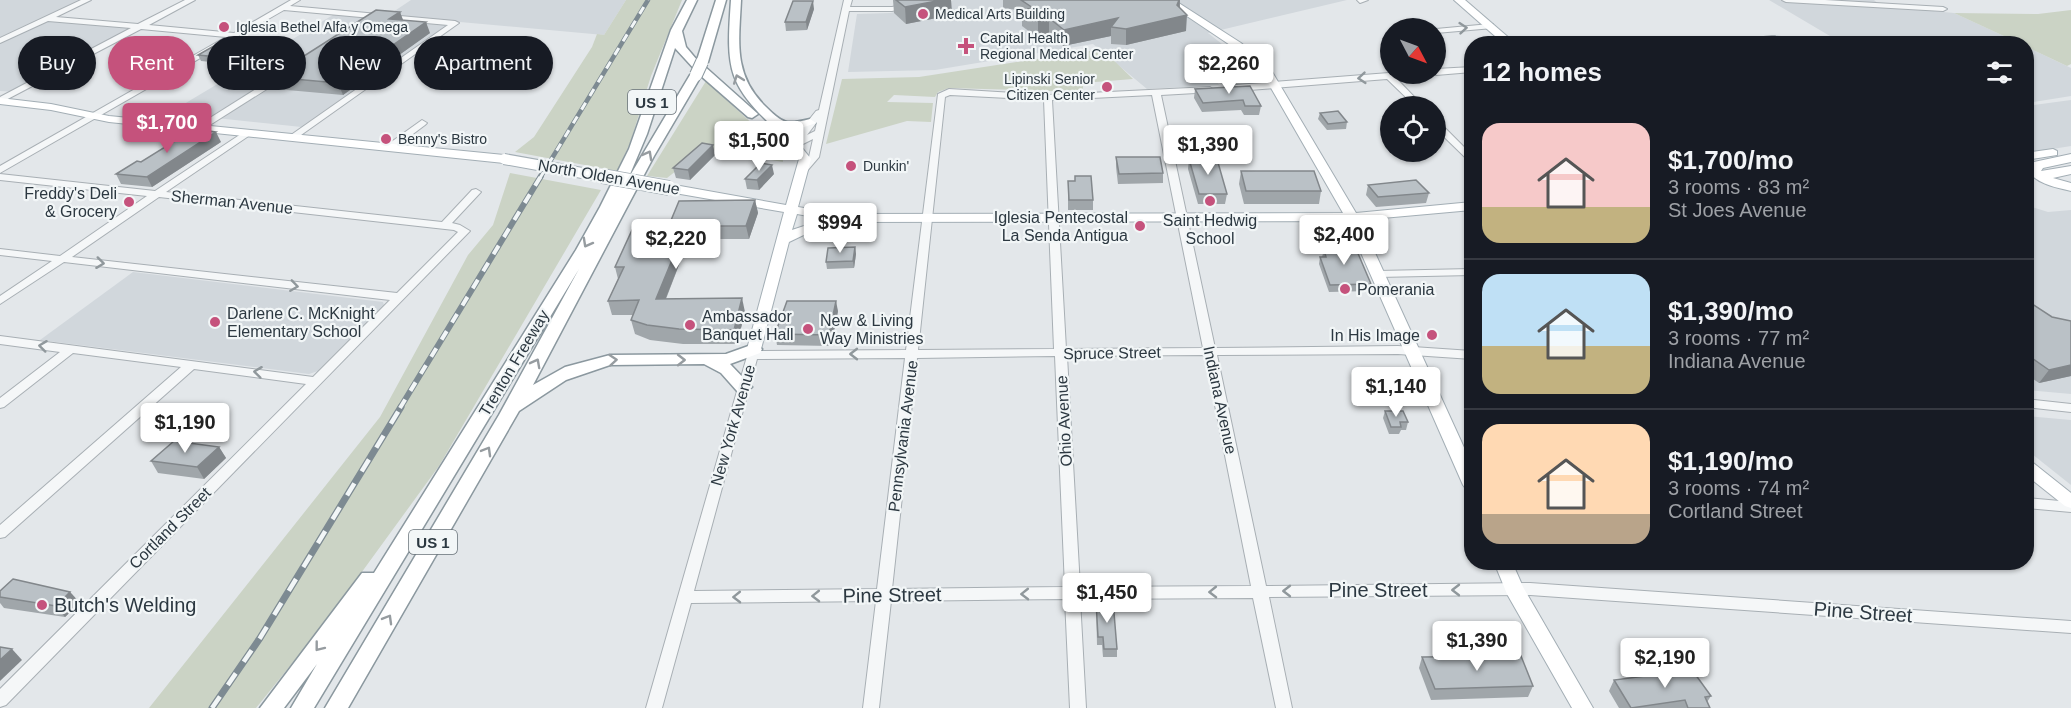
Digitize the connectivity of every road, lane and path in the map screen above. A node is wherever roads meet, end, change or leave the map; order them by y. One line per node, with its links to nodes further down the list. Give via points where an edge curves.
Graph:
1 (87, 0): 16 (street)
2 (191, 0): 18 (street)
3 (296, 0): 12 (street)
4 (692, 0): 20 (highway, Trenton Freeway / US 1)
5 (721, 0): 89 (highway, Trenton Freeway / US 1, one-way to 5, via 647,156 699,68)
6 (736, 0): 37 (highway, one-way to 6, via 744,92 737,79)
7 (848, 0): 13 (street)
8 (937, 0): 13 (street, via 890,9)
9 (1168, 0): 29 (main road, via 1236,45 1267,72)
10 (1459, 0): 17 (main road)
11 (1786, 0): 14 (street)
12 (283, 8): 15 (street); 22 (street)
13 (846, 9): 39 (street, via 822,111)
14 (1943, 9)
15 (376, 15): 19 (street); 42 (street, via 455,23)
16 (47, 19): 18 (street); 24 (street)
17 (1490, 26): 21 (street, one-way to 17); 23 (main road)
18 (140, 27): 22 (street); 34 (street)
19 (356, 28)
20 (676, 30): 43 (highway, via 680,47 693,63 773,134); 92 (highway, Trenton Freeway / US 1, one-way to 92, via 640,138 615,191)
21 (1446, 30)
22 (235, 35): 35 (street)
23 (1502, 36)
24 (0, 41)
25 (1464, 70): 26 (street)
26 (1446, 71)
27 (1380, 77): 29 (street, one-way to 29)
28 (1397, 84): 32 (street)
29 (1275, 86): 31 (street); 61 (main road)
30 (259, 90): 38 (street)
31 (1156, 93): 33 (street); 60 (street, Indiana Avenue)
32 (1409, 96)
33 (1048, 98): 63 (street, Pennsylvania Avenue, via 944,93); 64 (street, Ohio Avenue)
34 (0, 101): 35 (main road, North Olden Avenue)
35 (94, 116): 38 (main road, North Olden Avenue); 50 (street)
36 (422, 123): 44 (street)
37 (777, 124): 39 (highway); 43 (highway)
38 (199, 128): 40 (main road, North Olden Avenue)
39 (814, 128): 43 (street); 49 (street, via 814,157)
40 (247, 133): 42 (main road, North Olden Avenue); 57 (street)
41 (1446, 134): 46 (street)
42 (294, 137): 44 (main road, North Olden Avenue)
43 (790, 141): 49 (main road, via 805,159)
44 (390, 147): 59 (main road, North Olden Avenue, bridge, via 504,159)
45 (2071, 150): 47 (main road)
46 (1464, 153)
47 (2034, 156)
48 (2071, 158): 53 (main road, via 2038,165 2034,172)
49 (804, 169): 59 (main road, New York Avenue)
50 (0, 170)
51 (2071, 170): 53 (main road)
52 (0, 177): 57 (street, Sherman Avenue)
53 (2040, 177): 54 (main road); 55 (main road)
54 (2034, 178)
55 (2071, 187)
56 (476, 192): 65 (street)
57 (156, 194): 65 (street, Sherman Avenue); 69 (street)
58 (1464, 207): 61 (main road, North Olden Avenue)
59 (790, 209): 62 (main road, North Olden Avenue); 67 (main road, New York Avenue)
60 (1181, 217): 61 (main road, North Olden Avenue); 64 (main road, North Olden Avenue); 78 (street, Indiana Avenue)
61 (1352, 217): 71 (main road)
62 (841, 218): 63 (main road, North Olden Avenue); 67 (main road)
63 (927, 218): 64 (main road, North Olden Avenue); 80 (street, Pennsylvania Avenue)
64 (1055, 218): 79 (street, Ohio Avenue)
65 (444, 226): 66 (street, Sherman Avenue)
66 (464, 228): 72 (street, Cortland Street, via 463,234)
67 (784, 239): 77 (main road, New York Avenue)
68 (0, 252): 69 (street)
69 (62, 260): 72 (street, one-way to 72); 73 (street)
70 (1464, 272): 71 (street)
71 (1378, 274): 76 (main road)
72 (398, 297): 84 (street, Cortland Street)
73 (0, 301)
74 (0, 340): 75 (street, one-way to 74)
75 (71, 349): 83 (street); 86 (street)
76 (1414, 351): 78 (street, Spruce Street); 81 (street, Spruce Street); 90 (main road)
77 (753, 352): 80 (street, Spruce Street, one-way to 77); 82 (highway); 85 (street, New York Avenue)
78 (1210, 352): 79 (street, Spruce Street); 98 (street, Indiana Avenue)
79 (1060, 353): 80 (street, Spruce Street); 99 (street, Ohio Avenue)
80 (912, 354): 100 (street, Pennsylvania Avenue)
81 (1464, 354)
82 (706, 360): 85 (highway, via 727,369); 89 (highway, one-way to 82, via 554,378 591,363)
83 (192, 364): 84 (street, one-way to 83); 95 (street)
84 (316, 381): 103 (street, Cortland Street)
85 (743, 387): 101 (street, New York Avenue)
86 (0, 404)
87 (2034, 404): 88 (street)
88 (2071, 408)
89 (508, 415): 106 (highway, Trenton Freeway / US 1, one-way to 89)
90 (1464, 456)
91 (2034, 472): 94 (main road)
92 (442, 482): 104 (highway, one-way to 104); 105 (highway, Trenton Freeway / US 1, via 403,539)
93 (2034, 503): 94 (street)
94 (2071, 504)
95 (0, 533)
96 (1506, 570): 97 (main road)
97 (1514, 589): 98 (street, Pine Street, one-way to 98); 102 (street, Pine Street); 111 (main road)
98 (1260, 591): 99 (street, Pine Street, one-way to 99); 110 (street, Indiana Avenue)
99 (1071, 593): 100 (street, Pine Street, one-way to 100); 109 (street, Ohio Avenue)
100 (884, 595): 101 (street, Pine Street, one-way to 101); 108 (street, Pennsylvania Avenue)
101 (684, 597): 107 (street, New York Avenue)
102 (2071, 627)
103 (0, 700)
104 (270, 708)
105 (302, 708)
106 (336, 708)
107 (654, 708)
108 (871, 708)
109 (1078, 708)
110 (1284, 708)
111 (1583, 708)

